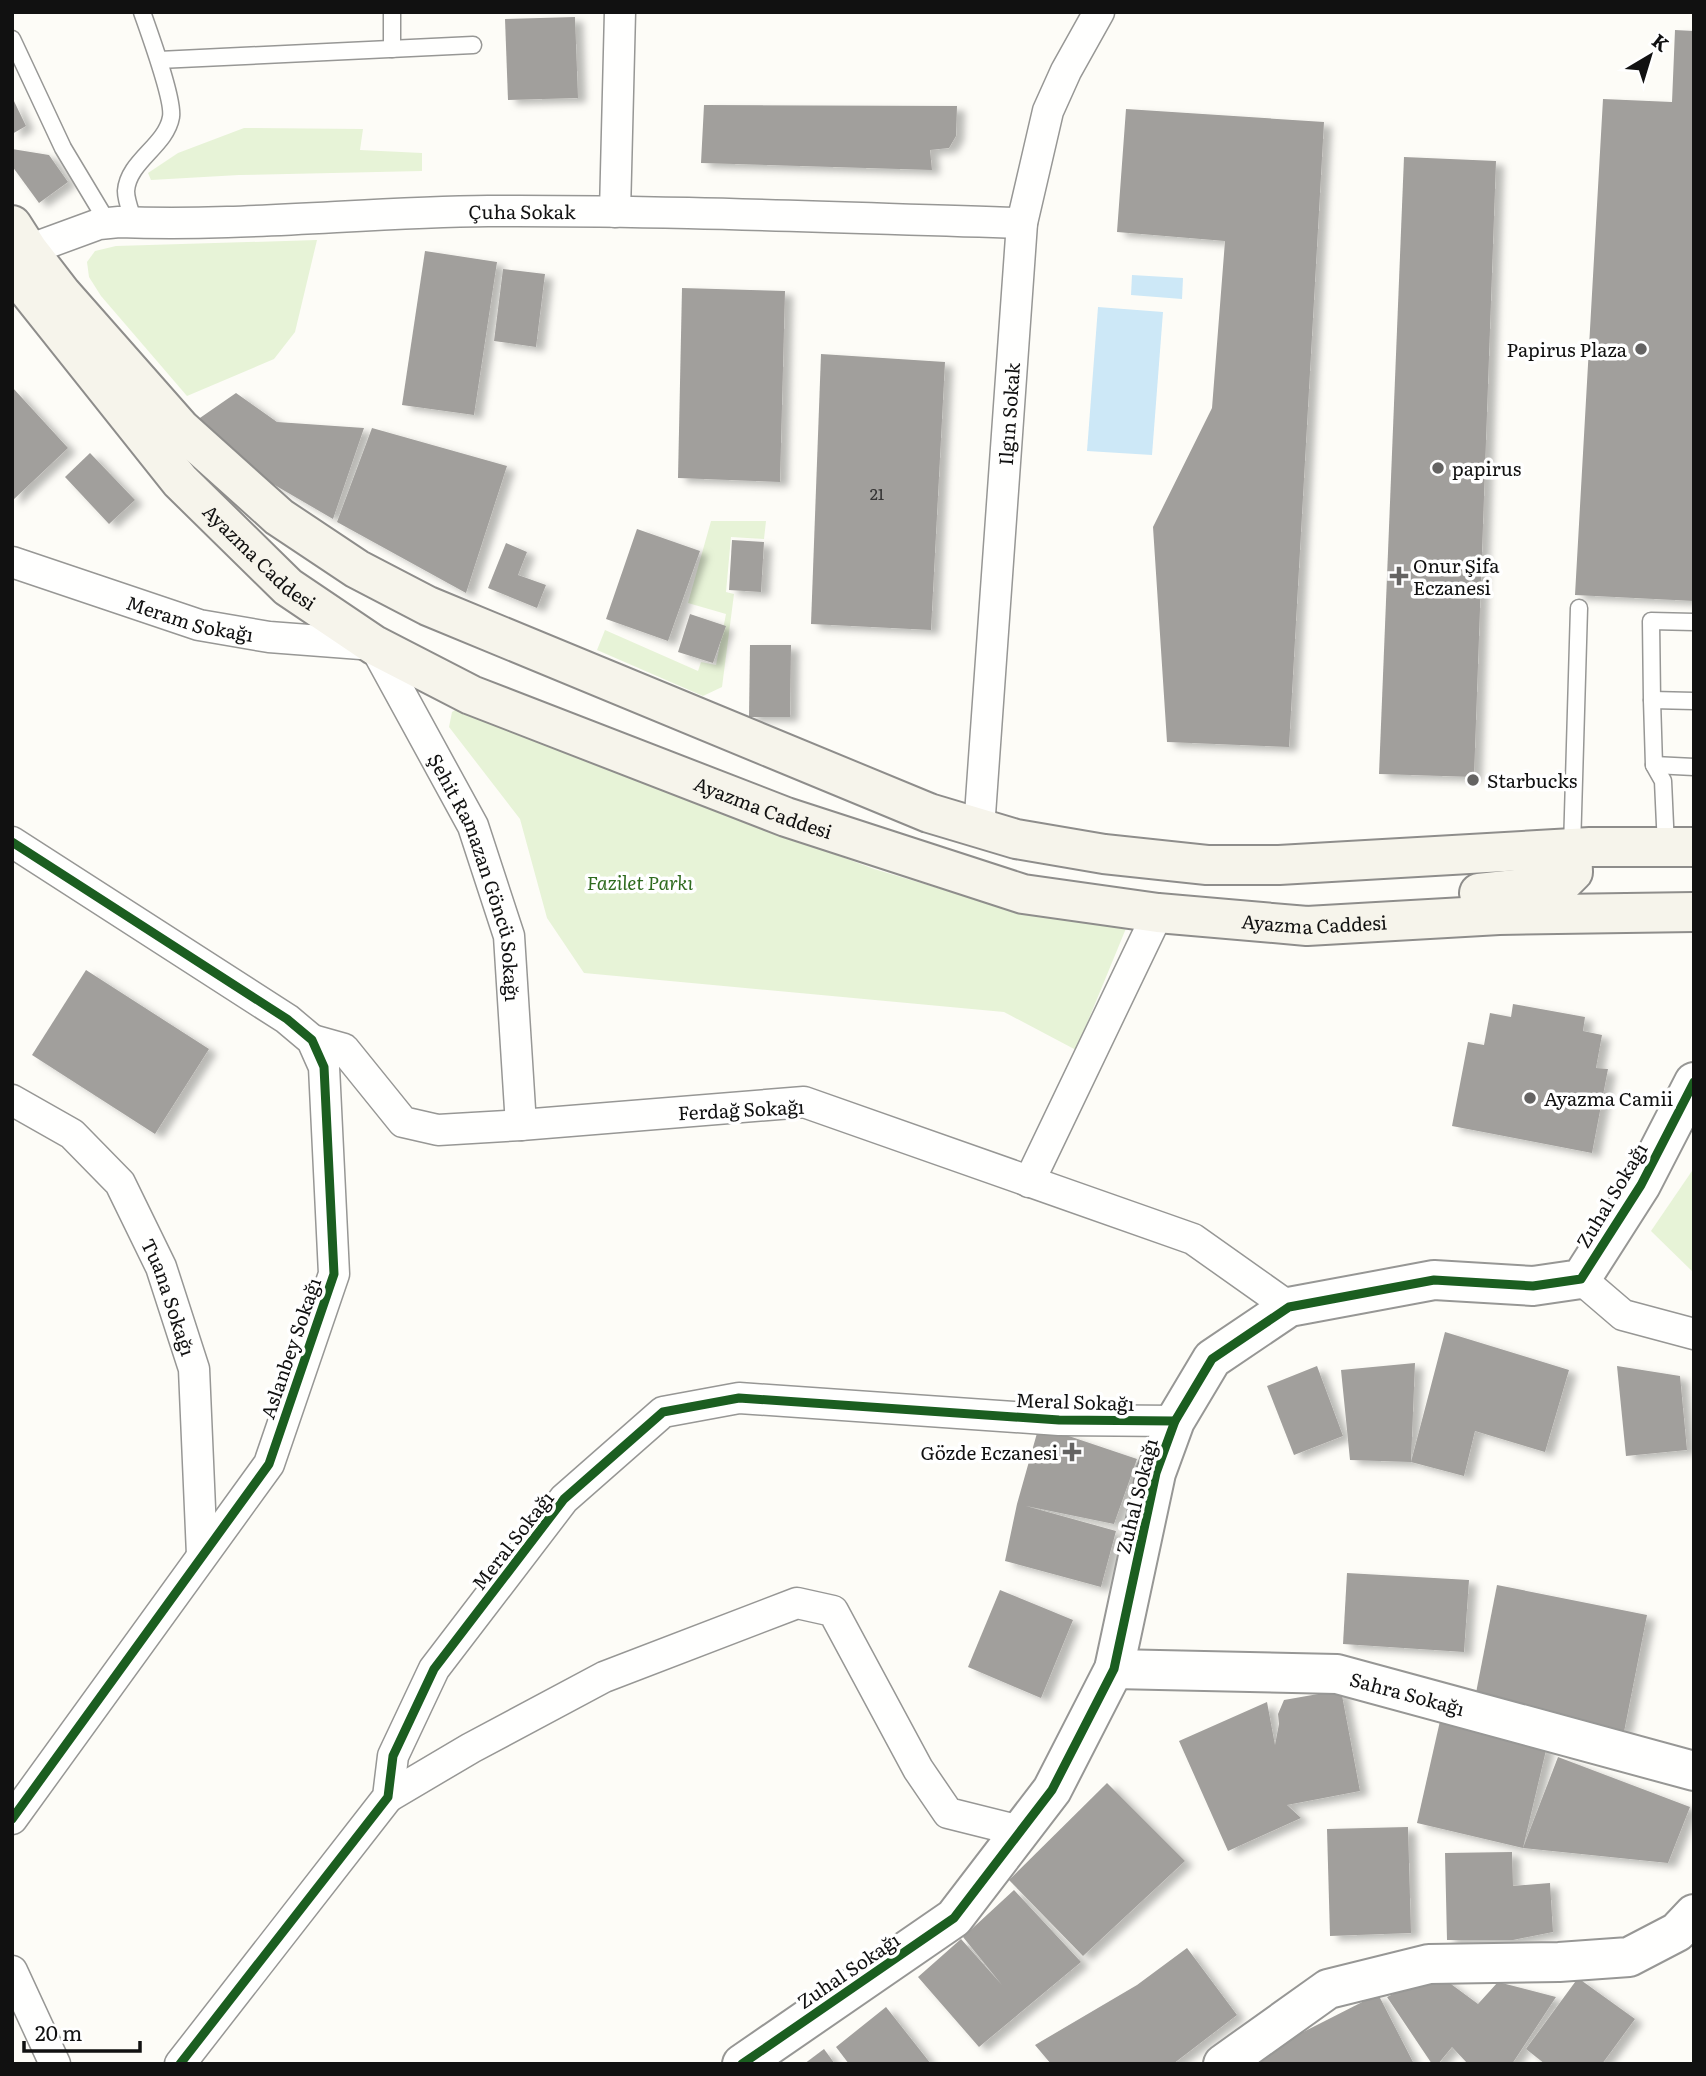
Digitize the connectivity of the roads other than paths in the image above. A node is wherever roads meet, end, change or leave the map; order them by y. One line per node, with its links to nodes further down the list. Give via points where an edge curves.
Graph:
1 (142, 12): 8 (lane)
2 (392, 12): 7 (lane)
3 (620, 12): 9 (street)
4 (1099, 12): 11 (street, Ilgın Sokak, via 1048,111)
5 (12, 39): 10 (lane, via 63,148)
6 (473, 45): 7 (lane)
7 (393, 49): 8 (lane)
8 (159, 60): 10 (lane, via 172,114 167,131 128,182)
9 (615, 212): 10 (street, Çuha Sokak, via 486,211); 11 (street, Çuha Sokak)
10 (121, 223): 12 (street, Çuha Sokak)
11 (1022, 223): 21 (street, Ilgın Sokak)
12 (17, 249): 16 (main road, Ayazma Caddesi, via 93,374 189,490 288,587); 21 (main road, via 181,429 279,517 357,569 428,606 929,813)
13 (12, 562): 16 (street, Meram Sokağı, via 199,625 268,637)
14 (1578, 608): 24 (lane)
15 (1694, 622): 17 (lane, via 1651,621)
16 (374, 645): 26 (main road, Ayazma Caddesi, via 471,695 786,817 1023,894); 31 (street, Şehit Ramazan Göncü Sokağı, via 473,826 509,936)
17 (1652, 700): 18 (lane); 19 (lane)
18 (1694, 701)
19 (1654, 765): 20 (lane); 23 (lane, via 1663,781)
20 (1694, 767)
21 (979, 829): 24 (main road, via 1104,854 1207,865 1279,866)
22 (12, 842): 28 (street, Aslanbey Sokağı, via 287,1018)
23 (1680, 847): 24 (main road)
24 (1572, 848): 27 (main road, via 1573,872 1561,884 1466,894)
25 (1694, 912): 27 (main road, Ayazma Caddesi)
26 (1158, 914): 27 (main road, Ayazma Caddesi, via 1307,926); 32 (street)
27 (1425, 920)
28 (312, 1040): 31 (street, Ferdağ Sokağı, via 344,1049 403,1122 438,1130); 37 (street, Aslanbey Sokağı, via 324,1067 334,1274 269,1464)
29 (1694, 1082): 33 (street, Zuhal Sokağı, via 1642,1185)
30 (12, 1100): 37 (street, Tuana Sokağı, via 72,1133 120,1183 161,1267 194,1369)
31 (521, 1125): 32 (street, Ferdağ Sokağı, via 804,1102)
32 (1029, 1182): 34 (street, Ferdağ Sokağı, via 1193,1239)
33 (1581, 1279): 34 (street, Zuhal Sokağı, via 1533,1286 1434,1280); 35 (street, via 1623,1315)
34 (1289, 1307): 36 (street, Zuhal Sokağı, via 1212,1359)
35 (1694, 1334)
36 (1175, 1421): 38 (street, Zuhal Sokağı, via 1156,1473); 40 (street, Meral Sokağı, via 1059,1420 738,1398 663,1412 564,1499 434,1669 393,1756)
37 (202, 1555): 41 (street, Aslanbey Sokağı)
38 (1114, 1669): 39 (street, Sahra Sokağı, via 1338,1674); 42 (street, Zuhal Sokağı, via 1052,1790)
39 (1694, 1771)
40 (387, 1797): 42 (street, Meral Sokağı, via 604,1677 797,1603 833,1611 918,1769 948,1813); 45 (street, Meral Sokağı)
41 (12, 1819)
42 (1020, 1831): 47 (street, Zuhal Sokağı, via 954,1918)
43 (1694, 1914): 48 (street, via 1677,1932 1629,1957 1429,1964 1328,1989)
44 (12, 1971): 46 (street)
45 (194, 2059)
46 (55, 2064)
47 (742, 2064)
48 (1223, 2064)

